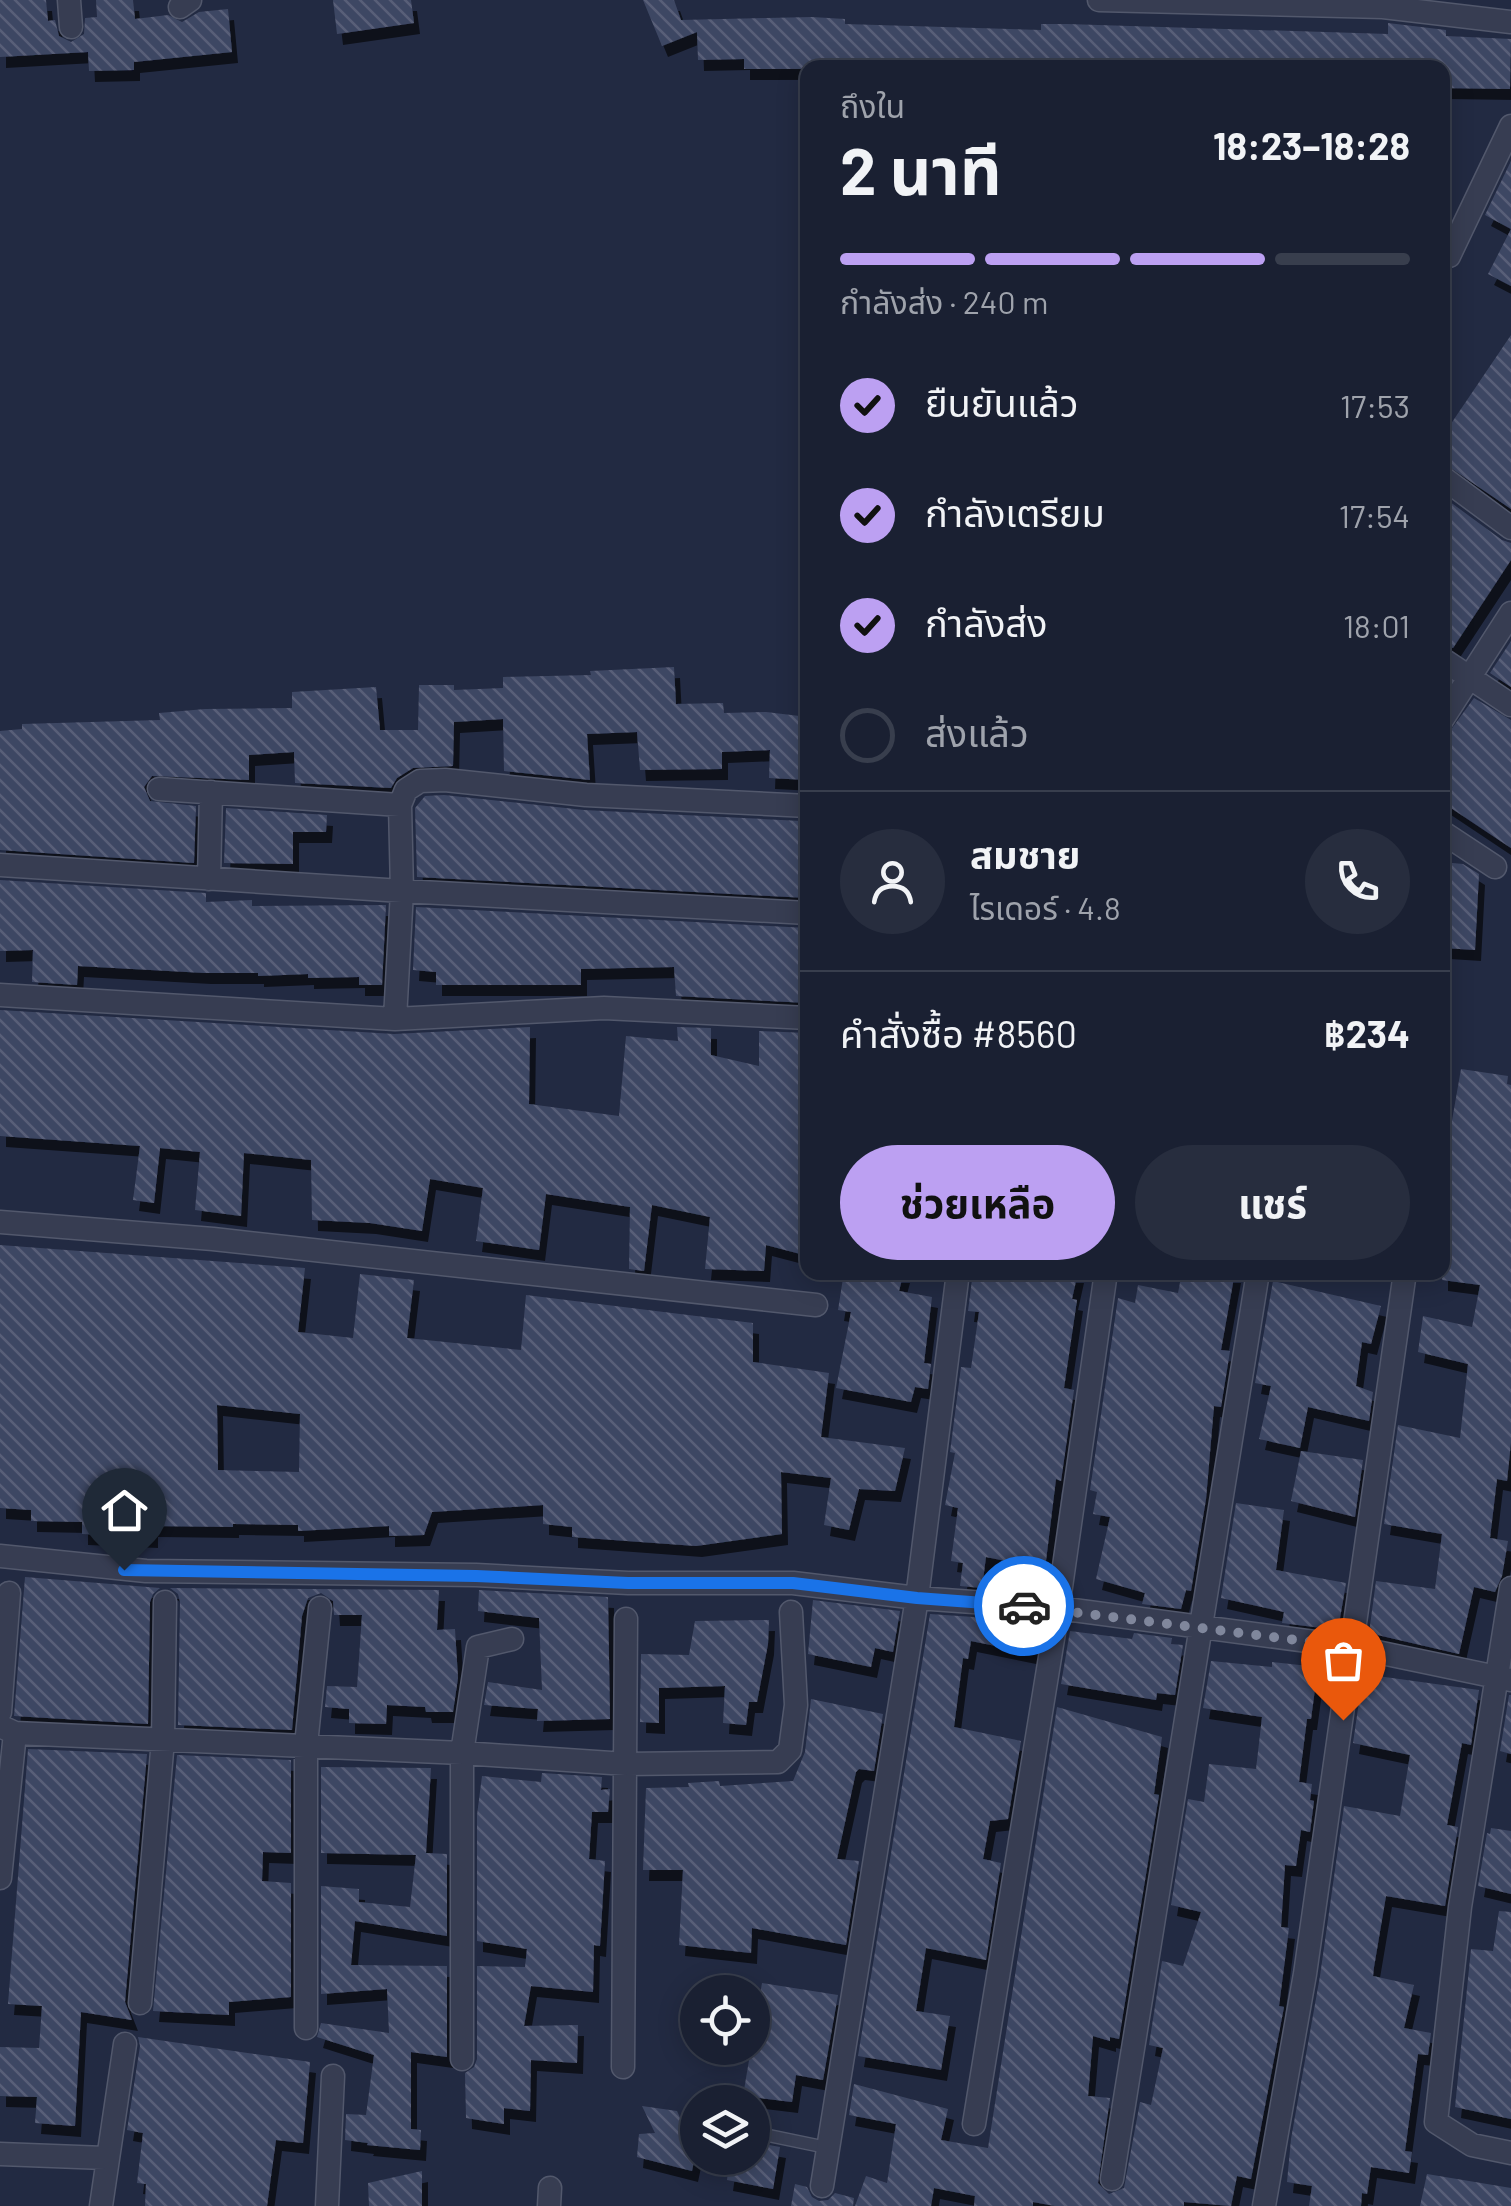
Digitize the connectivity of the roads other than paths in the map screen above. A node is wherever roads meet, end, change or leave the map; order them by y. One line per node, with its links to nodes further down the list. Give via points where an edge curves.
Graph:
1 (69, 0): 7 (street)
2 (1099, 0): 3 (street)
3 (1119, 0): 4 (street)
4 (1288, 2): 5 (street)
5 (1467, 8): 6 (street)
6 (1511, 22)
7 (71, 27)
8 (1511, 126): 9 (street)
9 (1450, 252)
10 (1450, 483): 11 (street)
11 (1511, 528)
12 (1511, 614): 14 (street)
13 (1450, 664): 14 (street)
14 (1470, 676): 15 (street); 16 (street)
15 (1511, 705)
16 (1450, 707)
17 (159, 789): 18 (street)
18 (212, 792): 19 (street); 24 (street)
19 (400, 805): 20 (street, via 420,781 445,780); 25 (street)
20 (800, 806)
21 (1450, 837): 23 (street)
22 (0, 866): 24 (street)
23 (1495, 866)
24 (209, 879): 25 (street)
25 (402, 892): 26 (street); 29 (street)
26 (800, 912)
27 (0, 995): 29 (street)
28 (800, 1018): 29 (street, via 604,1008)
29 (395, 1019)
30 (0, 1222): 35 (street)
31 (957, 1280): 39 (street)
32 (1105, 1280): 42 (street)
33 (1257, 1280): 45 (street)
34 (1404, 1280): 47 (street)
35 (816, 1304)
36 (0, 1556): 39 (street, via 180,1572 793,1583)
37 (1511, 1588): 48 (street)
38 (8, 1594): 49 (street)
39 (917, 1598): 42 (street); 64 (street)
40 (165, 1602): 51 (street)
41 (320, 1608): 52 (street)
42 (1058, 1608): 45 (street); 62 (street)
43 (791, 1612): 54 (street, via 796,1706 790,1750 778,1762)
44 (626, 1619): 54 (street)
45 (1203, 1628): 47 (street); 68 (street)
46 (512, 1640): 53 (street, via 477,1636)
47 (1353, 1647): 48 (street); 72 (street)
48 (1504, 1680): 65 (street, via 1460,1907 1436,2122 1472,2144)
49 (0, 1712)
50 (8, 1730): 51 (street); 55 (street)
51 (162, 1740): 52 (street); 56 (street)
52 (306, 1745): 53 (street); 57 (street)
53 (462, 1753): 54 (street); 59 (street)
54 (626, 1764): 60 (street)
55 (0, 1878)
56 (140, 2004)
57 (306, 2028)
58 (124, 2044): 67 (street)
59 (462, 2059)
60 (623, 2067)
61 (333, 2076): 71 (street)
62 (974, 2124)
63 (770, 2136): 64 (lane)
64 (829, 2148): 69 (street)
65 (1511, 2153)
66 (0, 2154): 67 (street)
67 (106, 2158): 70 (street)
68 (1112, 2179)
69 (822, 2186)
70 (101, 2206)
71 (327, 2206)
72 (1264, 2206)

